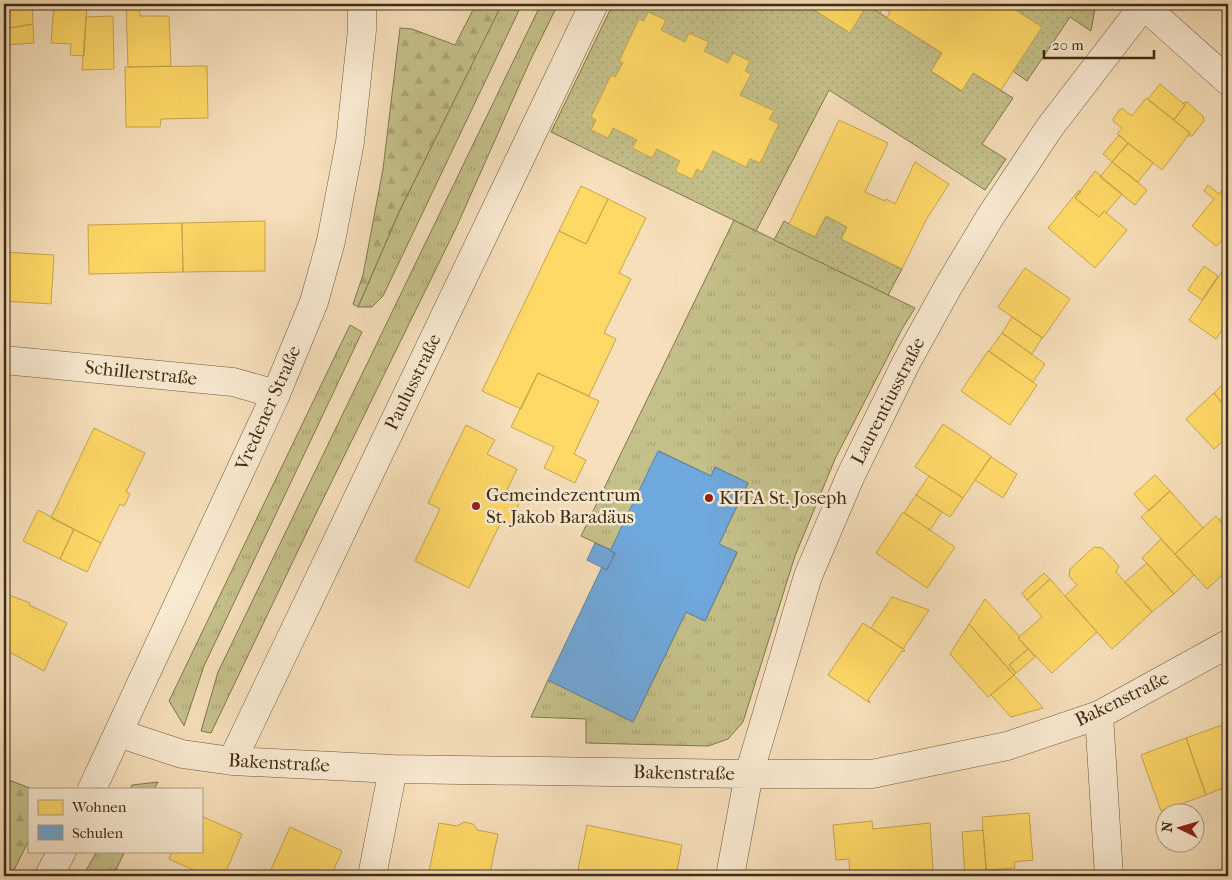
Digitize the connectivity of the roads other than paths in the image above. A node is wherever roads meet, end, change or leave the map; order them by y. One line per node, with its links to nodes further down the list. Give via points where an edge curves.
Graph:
1 (362, 4): 6 (street, Vredener Straße, via 350,142 331,241 314,302)
2 (594, 4): 10 (street, Paulusstraße)
3 (1143, 5): 4 (street); 12 (street, Laurentiusstraße, via 1050,127 948,287 906,363 851,475 808,576)
4 (1228, 81)
5 (4, 360): 6 (street, Schillerstraße, via 234,382)
6 (276, 394): 9 (street, Vredener Straße)
7 (1228, 644): 8 (street, Bakenstraße)
8 (1099, 715): 12 (street, Bakenstraße, via 1007,746 872,774); 18 (street)
9 (118, 733): 10 (street, Bakenstraße, via 182,754); 13 (street, Vredener Straße)
10 (232, 761): 11 (street, Bakenstraße)
11 (393, 769): 12 (street, Bakenstraße); 16 (street)
12 (749, 774): 17 (street, Laurentiusstraße)
13 (92, 788)
14 (61, 852): 15 (street)
15 (49, 876)
16 (372, 876)
17 (730, 876)
18 (1109, 876)

